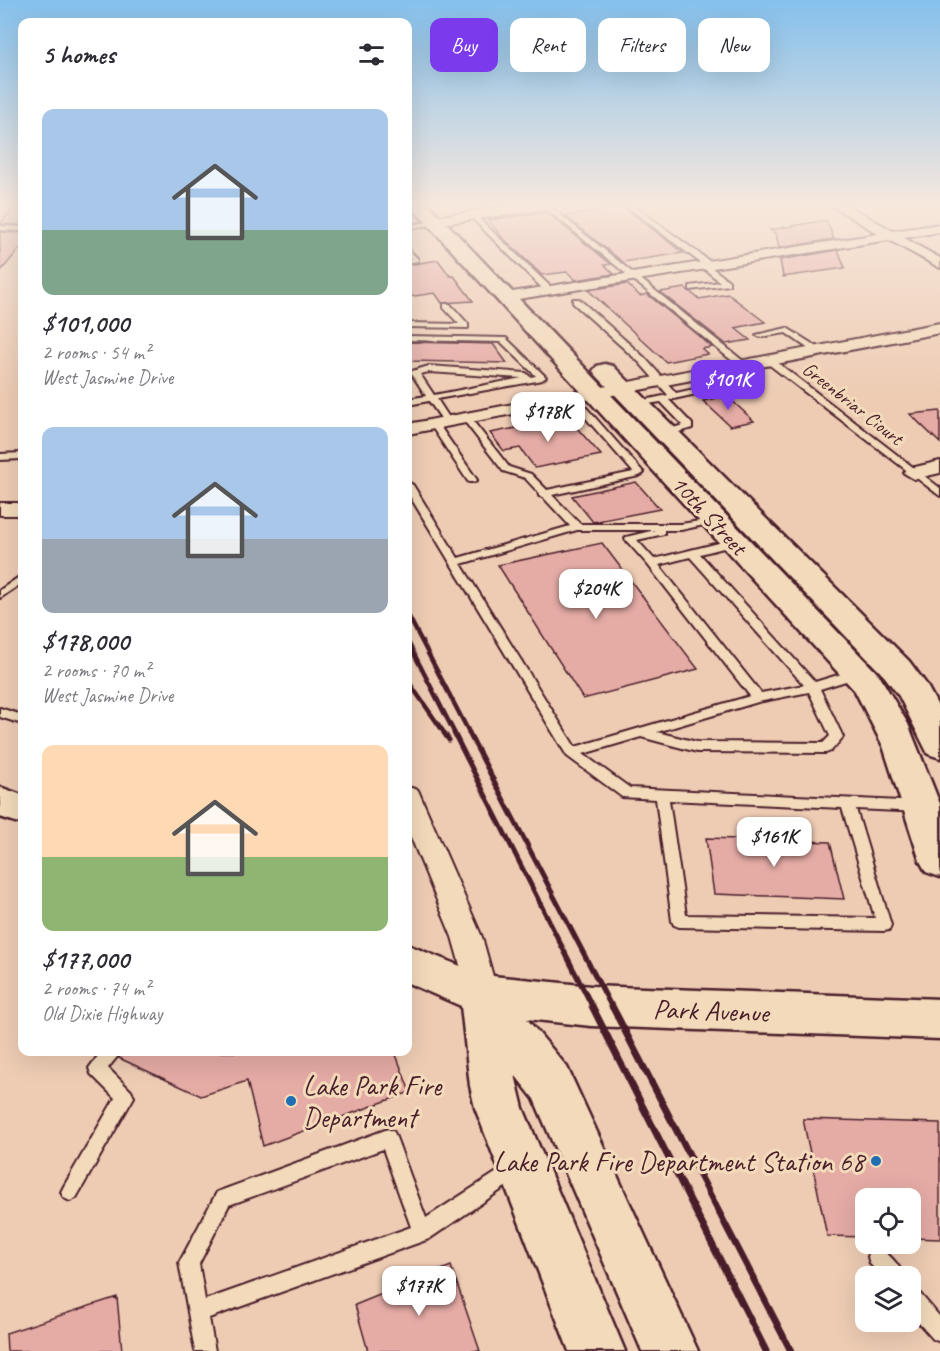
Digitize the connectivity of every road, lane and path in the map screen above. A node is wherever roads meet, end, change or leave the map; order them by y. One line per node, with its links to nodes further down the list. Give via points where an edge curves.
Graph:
1 (485, 268): 8 (main road, 10th Street)
2 (508, 268): 9 (main road, 10th Street)
3 (620, 268): 6 (lane)
4 (688, 268): 6 (street)
5 (710, 268): 7 (lane, via 726,283)
6 (632, 277): 9 (street); 19 (lane)
7 (693, 288)
8 (506, 297): 9 (street); 22 (main road, 10th Street)
9 (543, 298)
10 (576, 301): 22 (lane, via 642,360)
11 (447, 306): 12 (lane, via 465,326)
12 (412, 325)
13 (940, 328): 16 (street)
14 (760, 335): 16 (lane, via 787,330)
15 (412, 338): 21 (lane, via 502,340)
16 (819, 352): 18 (street)
17 (592, 357): 22 (main road, 10th Street)
18 (770, 361): 19 (street); 32 (lane, Greenbriar Ciourt)
19 (744, 366): 20 (street)
20 (710, 373): 22 (street); 23 (lane, via 720,386)
21 (542, 378): 24 (lane); 24 (lane, via 429,369 415,373)
22 (625, 395): 23 (lane); 23 (lane); 26 (street); 36 (lane, via 639,473); 39 (main road, 10th Street); 54 (main road, 10th Street, via 897,669 914,692)
23 (674, 396)
24 (433, 398): 25 (lane); 27 (lane)
25 (412, 401)
26 (466, 418): 27 (street); 36 (lane, via 506,470 528,476)
27 (441, 423): 28 (street); 33 (lane)
28 (412, 428)
29 (18, 456): 30 (lane)
30 (0, 457)
31 (940, 467): 32 (street)
32 (914, 473): 35 (lane, Greenbriar Ciourt)
33 (472, 480)
34 (412, 492): 44 (lane)
35 (940, 493)
36 (542, 494): 40 (lane)
37 (0, 509): 38 (street)
38 (18, 509)
39 (714, 520): 41 (lane); 42 (main road, 10th Street)
40 (577, 527): 41 (lane); 44 (lane)
41 (681, 527): 45 (lane, via 630,539)
42 (735, 542): 43 (lane); 48 (main road, 10th Street)
43 (692, 552): 45 (lane); 49 (lane)
44 (455, 562): 55 (lane)
45 (652, 562): 50 (lane)
46 (18, 581): 47 (lane)
47 (0, 595)
48 (858, 673): 49 (lane); 59 (main road, 10th Street, via 881,703)
49 (813, 687): 50 (lane); 53 (lane, via 837,737 826,748 697,747)
50 (758, 698): 53 (lane)
51 (0, 712): 52 (lane)
52 (18, 719)
53 (641, 732): 55 (lane)
54 (940, 745)
55 (572, 753): 56 (lane, via 627,792)
56 (662, 795): 57 (lane); 57 (lane, via 679,921 884,926)
57 (847, 803): 59 (lane)
58 (412, 806): 62 (street, via 467,937)
59 (931, 808): 60 (main road, 10th Street)
60 (940, 861)
61 (412, 966): 62 (main road, Park Avenue)
62 (482, 994): 63 (main road, Park Avenue, via 591,1006); 65 (main road, via 493,1086); 75 (main road, via 551,1083)
63 (940, 1019)
64 (108, 1056): 66 (lane, via 97,1068 125,1097)
65 (523, 1165): 67 (lane); 74 (main road)
66 (70, 1192)
67 (422, 1232): 71 (lane); 71 (lane, via 388,1138 223,1198 189,1263)
68 (878, 1257): 69 (lane)
69 (886, 1266)
70 (921, 1310): 72 (lane)
71 (198, 1312): 73 (lane)
72 (940, 1332)
73 (204, 1351)
74 (597, 1351)
75 (670, 1351)

